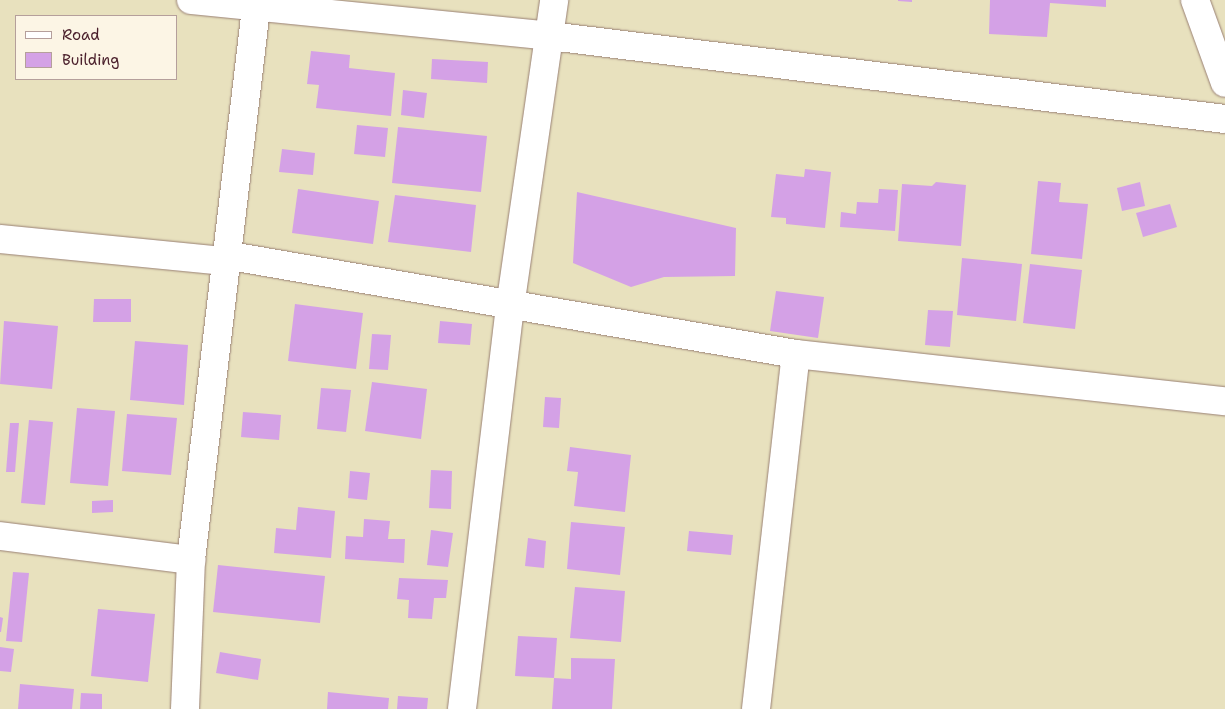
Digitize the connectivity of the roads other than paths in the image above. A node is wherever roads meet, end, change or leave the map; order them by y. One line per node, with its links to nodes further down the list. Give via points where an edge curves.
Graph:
1 (191, 0): 4 (street)
2 (554, 0): 5 (street)
3 (1195, 0): 6 (street)
4 (256, 8): 5 (street); 9 (street)
5 (550, 36): 7 (street); 10 (street)
6 (1225, 83)
7 (1225, 119)
8 (0, 239): 9 (street)
9 (225, 258): 10 (street); 14 (street)
10 (510, 307): 11 (street); 16 (street)
11 (796, 354): 12 (street); 17 (street)
12 (1225, 401)
13 (0, 536): 14 (street)
14 (191, 560): 15 (street)
15 (186, 709)
16 (462, 709)
17 (756, 709)

